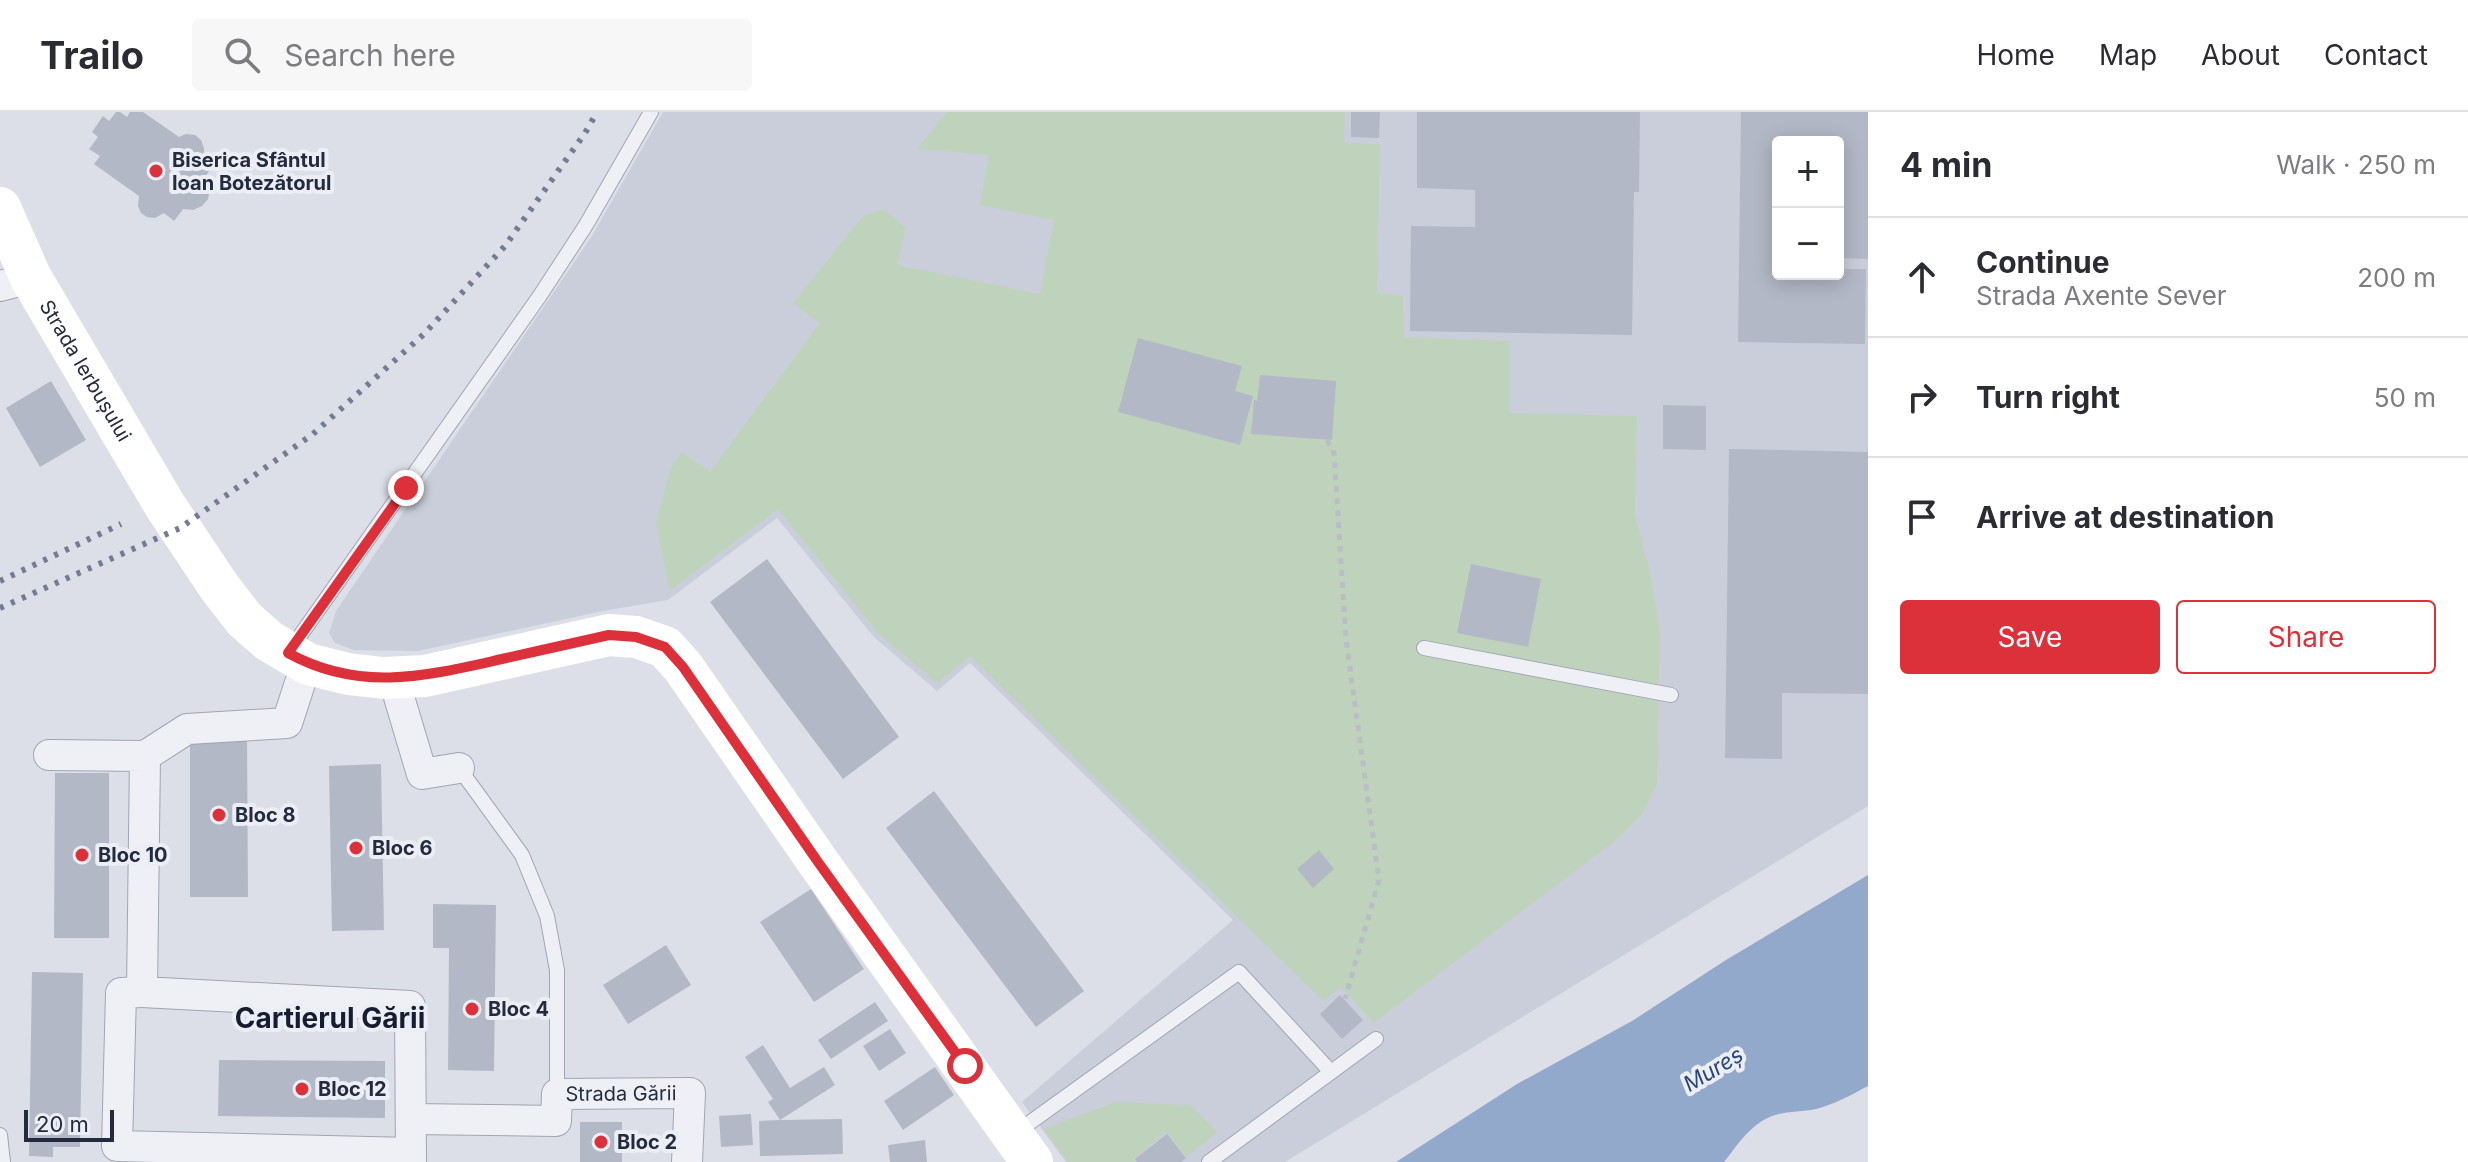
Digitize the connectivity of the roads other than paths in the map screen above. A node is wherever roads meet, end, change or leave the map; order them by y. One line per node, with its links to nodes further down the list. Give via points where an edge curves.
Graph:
1 (651, 112): 5 (lane, via 586,225)
2 (0, 208): 3 (main road, Strada Ierbușului)
3 (15, 282): 5 (main road, Strada Ierbușului, via 245,620)
4 (1424, 648): 6 (lane)
5 (294, 668): 9 (street, via 287,723 187,729); 17 (main road, Strada Ierbușului, via 308,664 384,678 425,676 609,635 665,647)
6 (1671, 695)
7 (399, 697): 10 (street, via 422,774)
8 (49, 755): 9 (street)
9 (145, 756): 11 (street)
10 (459, 768): 14 (lane, via 522,855 547,916 557,970)
11 (142, 992): 15 (street, via 410,1006); 18 (street, via 121,993 117,1146)
12 (1376, 1039): 13 (lane)
13 (1331, 1072): 17 (lane, via 1239,972); 21 (lane)
14 (557, 1094): 15 (street, Strada Gării, via 556,1121); 20 (street, Strada Gării, via 690,1093)
15 (411, 1119): 18 (street)
16 (0, 1135): 19 (lane)
17 (1023, 1148)
18 (411, 1157)
19 (3, 1162)
20 (687, 1162)
21 (1209, 1162)

